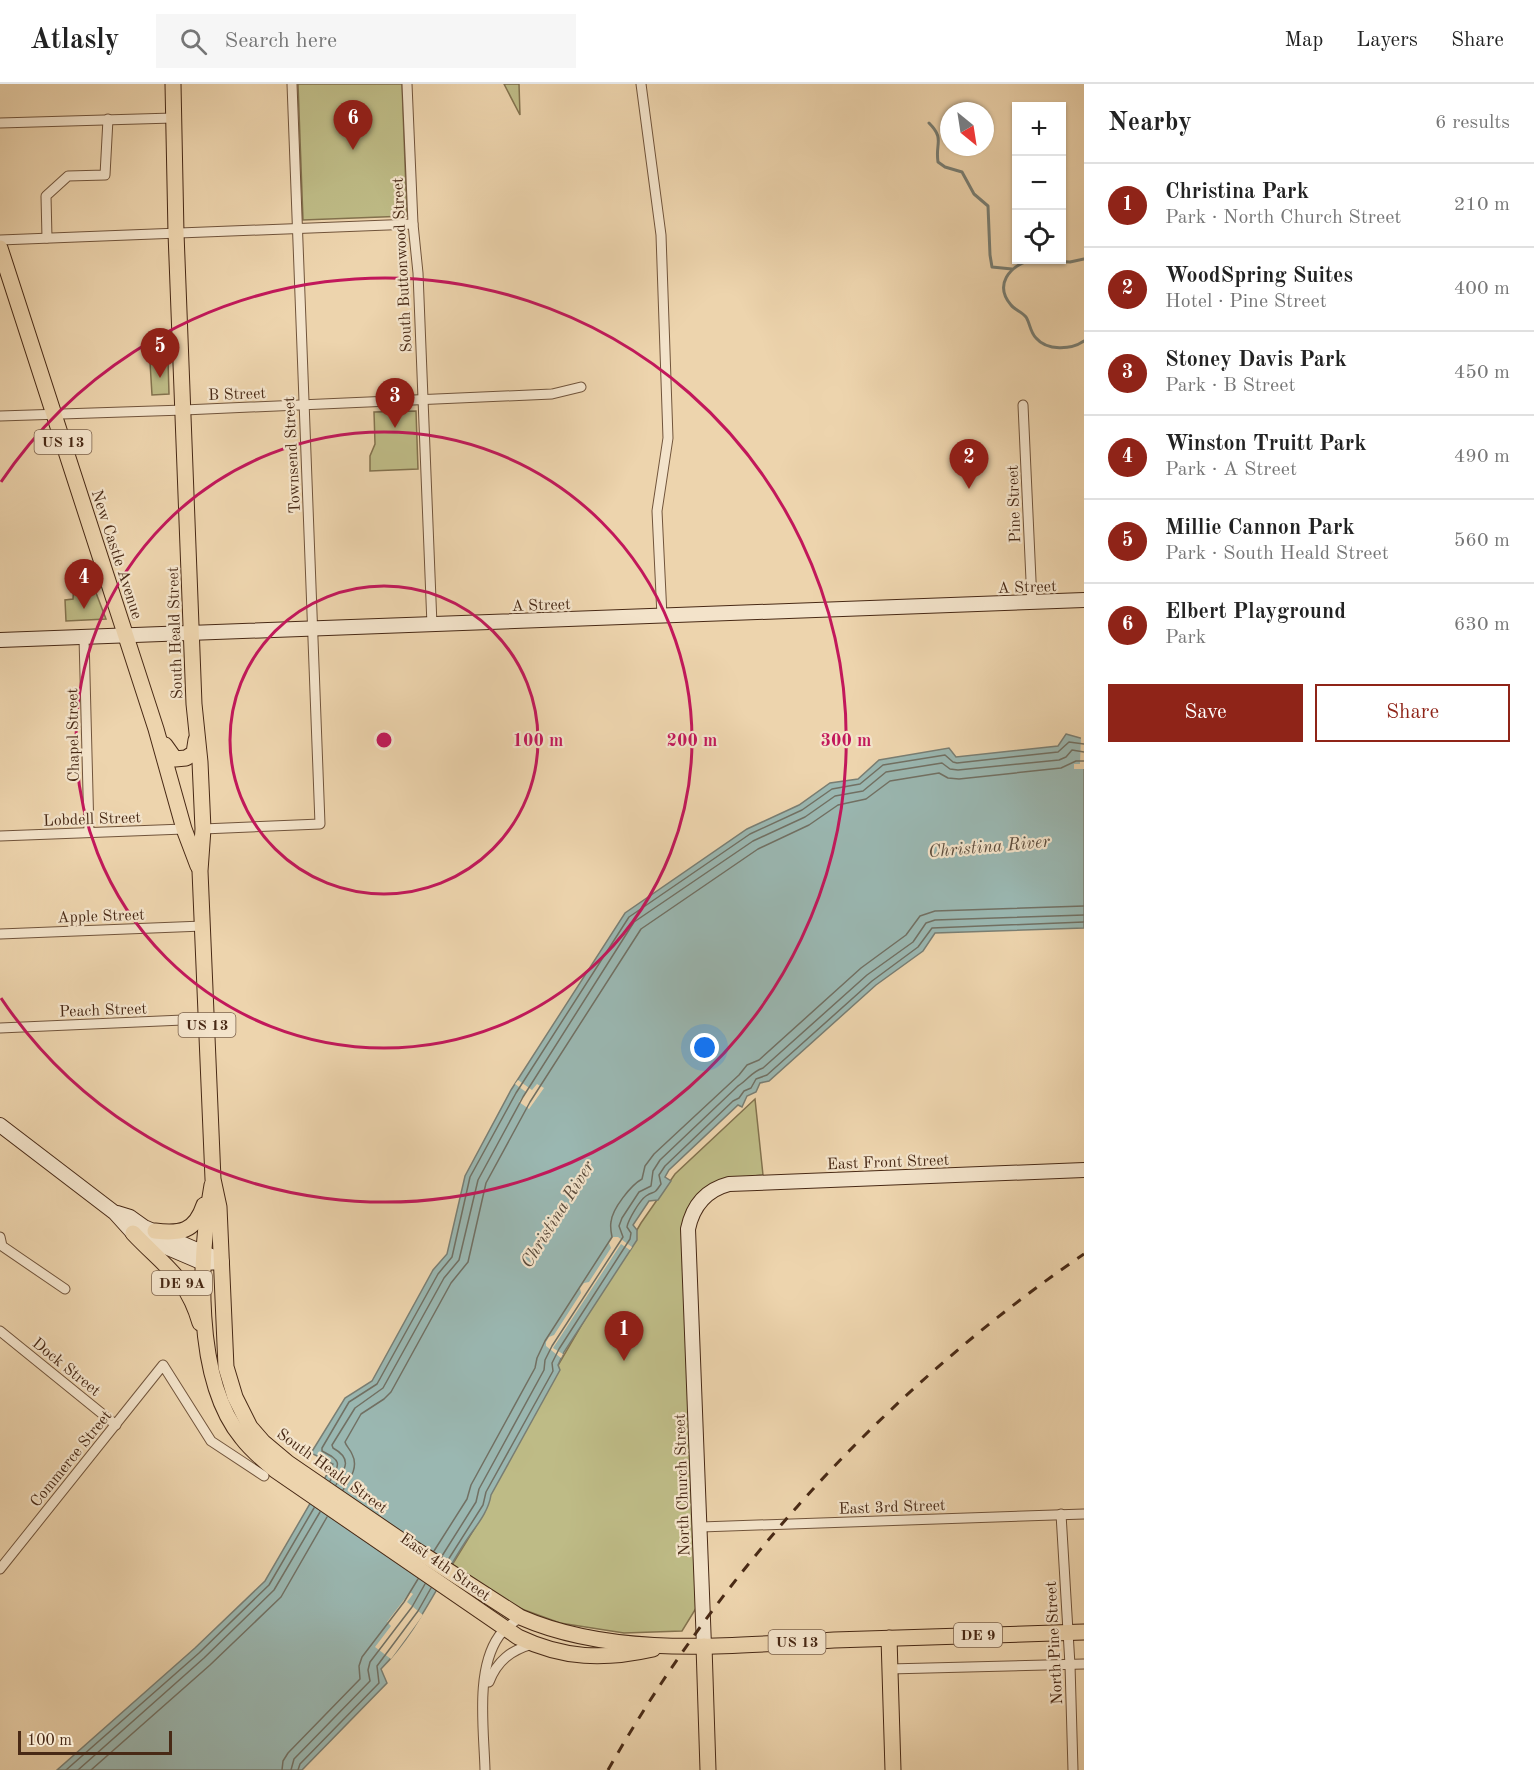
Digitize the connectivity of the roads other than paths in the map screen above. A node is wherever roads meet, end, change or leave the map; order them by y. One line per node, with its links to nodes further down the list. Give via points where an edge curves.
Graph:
1 (173, 84): 5 (main road, South Heald Street / US 13)
2 (292, 84): 9 (street, Townsend Street)
3 (407, 84): 8 (street, South Buttonwood Street)
4 (641, 84): 23 (street, via 661,235 668,438 657,511)
5 (173, 118): 6 (street); 10 (main road, South Heald Street / US 13)
6 (108, 119): 7 (street); 11 (street, via 105,175 68,177 46,196)
7 (0, 123)
8 (413, 224): 9 (street); 15 (street, South Buttonwood Street)
9 (299, 229): 10 (street); 17 (street, Townsend Street)
10 (176, 233): 11 (street); 18 (main road, South Heald Street / US 13)
11 (47, 238): 12 (street)
12 (0, 240)
13 (0, 248): 19 (main road, New Castle Avenue / US 13)
14 (581, 387): 15 (street, B Street, via 552,394)
15 (422, 400): 17 (street, B Street); 24 (street, South Buttonwood Street)
16 (1023, 405): 22 (street, Pine Street)
17 (304, 406): 18 (street, B Street); 25 (street, Townsend Street)
18 (184, 411): 19 (street, B Street); 26 (main road, South Heald Street / US 13)
19 (54, 415): 20 (street, B Street); 27 (main road, New Castle Avenue / US 13)
20 (0, 416)
21 (1084, 600): 22 (street, A Street)
22 (1032, 602): 23 (street, A Street)
23 (662, 616): 24 (street, A Street)
24 (432, 625): 25 (street, A Street)
25 (314, 629): 26 (street, A Street); 33 (street, Townsend Street, via 320,824)
26 (192, 633): 27 (street, A Street); 31 (main road, South Heald Street / US 13)
27 (125, 635): 28 (street, A Street); 30 (main road, New Castle Avenue / US 13)
28 (84, 637): 29 (street, A Street); 34 (street, Chapel Street)
29 (0, 640)
30 (156, 729): 31 (main road, via 175,759 194,753); 32 (main road, New Castle Avenue / US 13)
31 (196, 737): 33 (main road, South Heald Street / US 13)
32 (184, 829): 34 (street, Lobdell Street); 36 (main road, New Castle Avenue / US 13)
33 (203, 829): 36 (main road, South Heald Street / US 13)
34 (89, 832): 35 (street, Lobdell Street)
35 (0, 836)
36 (200, 872): 37 (main road, South Heald Street / US 13)
37 (203, 926): 38 (street, Apple Street); 39 (main road, South Heald Street / US 13)
38 (0, 934)
39 (206, 1019): 40 (street, Peach Street); 43 (main road, South Heald Street / US 13)
40 (0, 1028)
41 (0, 1125): 45 (street, DE 9A)
42 (1084, 1170): 44 (street, East Front Street, via 729,1184 713,1189)
43 (213, 1179): 46 (main road, via 195,1222 176,1234); 49 (main road, South Heald Street / US 13); 50 (main road, South Heald Street / US 13)
44 (699, 1202): 59 (street, North Church Street, via 688,1229)
45 (115, 1213): 46 (street, DE 9A); 47 (street, DE 9A)
46 (154, 1232): 49 (street, DE 9A)
47 (133, 1233): 49 (street); 53 (main road, DE 9A, via 188,1291)
48 (0, 1237): 51 (street, via 2,1246)
49 (203, 1258): 50 (street, DE 9A); 53 (main road, South Heald Street / US 13)
50 (222, 1262): 55 (main road, South Heald Street / US 13, via 226,1367)
51 (65, 1289)
52 (0, 1331): 54 (street, Dock Street)
53 (207, 1349): 55 (main road, South Heald Street / US 13, via 216,1388)
54 (116, 1425): 56 (street, Commerce Street, via 163,1365 211,1441); 60 (street, Commerce Street)
55 (241, 1425): 61 (main road, South Heald Street / US 13, via 288,1462); 63 (main road, East 4th Street / US 13, via 253,1450 275,1470)
56 (264, 1476)
57 (1061, 1514): 58 (street, East 3rd Street); 59 (street, East 3rd Street); 65 (street, North Pine Street)
58 (1084, 1514)
59 (701, 1527): 68 (street, North Church Street)
60 (0, 1569)
61 (460, 1580): 62 (main road, East 4th Street / US 13)
62 (520, 1617): 63 (street); 69 (main road, East 4th Street / US 13, via 564,1632)
63 (506, 1629): 67 (main road, East 4th Street / US 13); 73 (street, via 492,1651)
64 (1084, 1632): 65 (main road, East 4th Street / DE 9)
65 (1068, 1633): 66 (main road, East 4th Street / DE 9); 71 (street, North Pine Street)
66 (889, 1638): 68 (main road, East 4th Street / US 13); 72 (main road)
67 (533, 1644): 69 (main road, East 4th Street / US 13, via 580,1656 626,1655); 73 (street, via 511,1653 498,1664)
68 (704, 1646): 69 (main road, East 4th Street / US 13); 75 (main road, North Church Street)
69 (666, 1647)
70 (1084, 1664): 71 (street)
71 (1070, 1665): 72 (street); 77 (street, North Pine Street)
72 (889, 1669): 76 (main road)
73 (483, 1695): 74 (street)
74 (485, 1770)
75 (708, 1770)
76 (893, 1770)
77 (1073, 1770)

